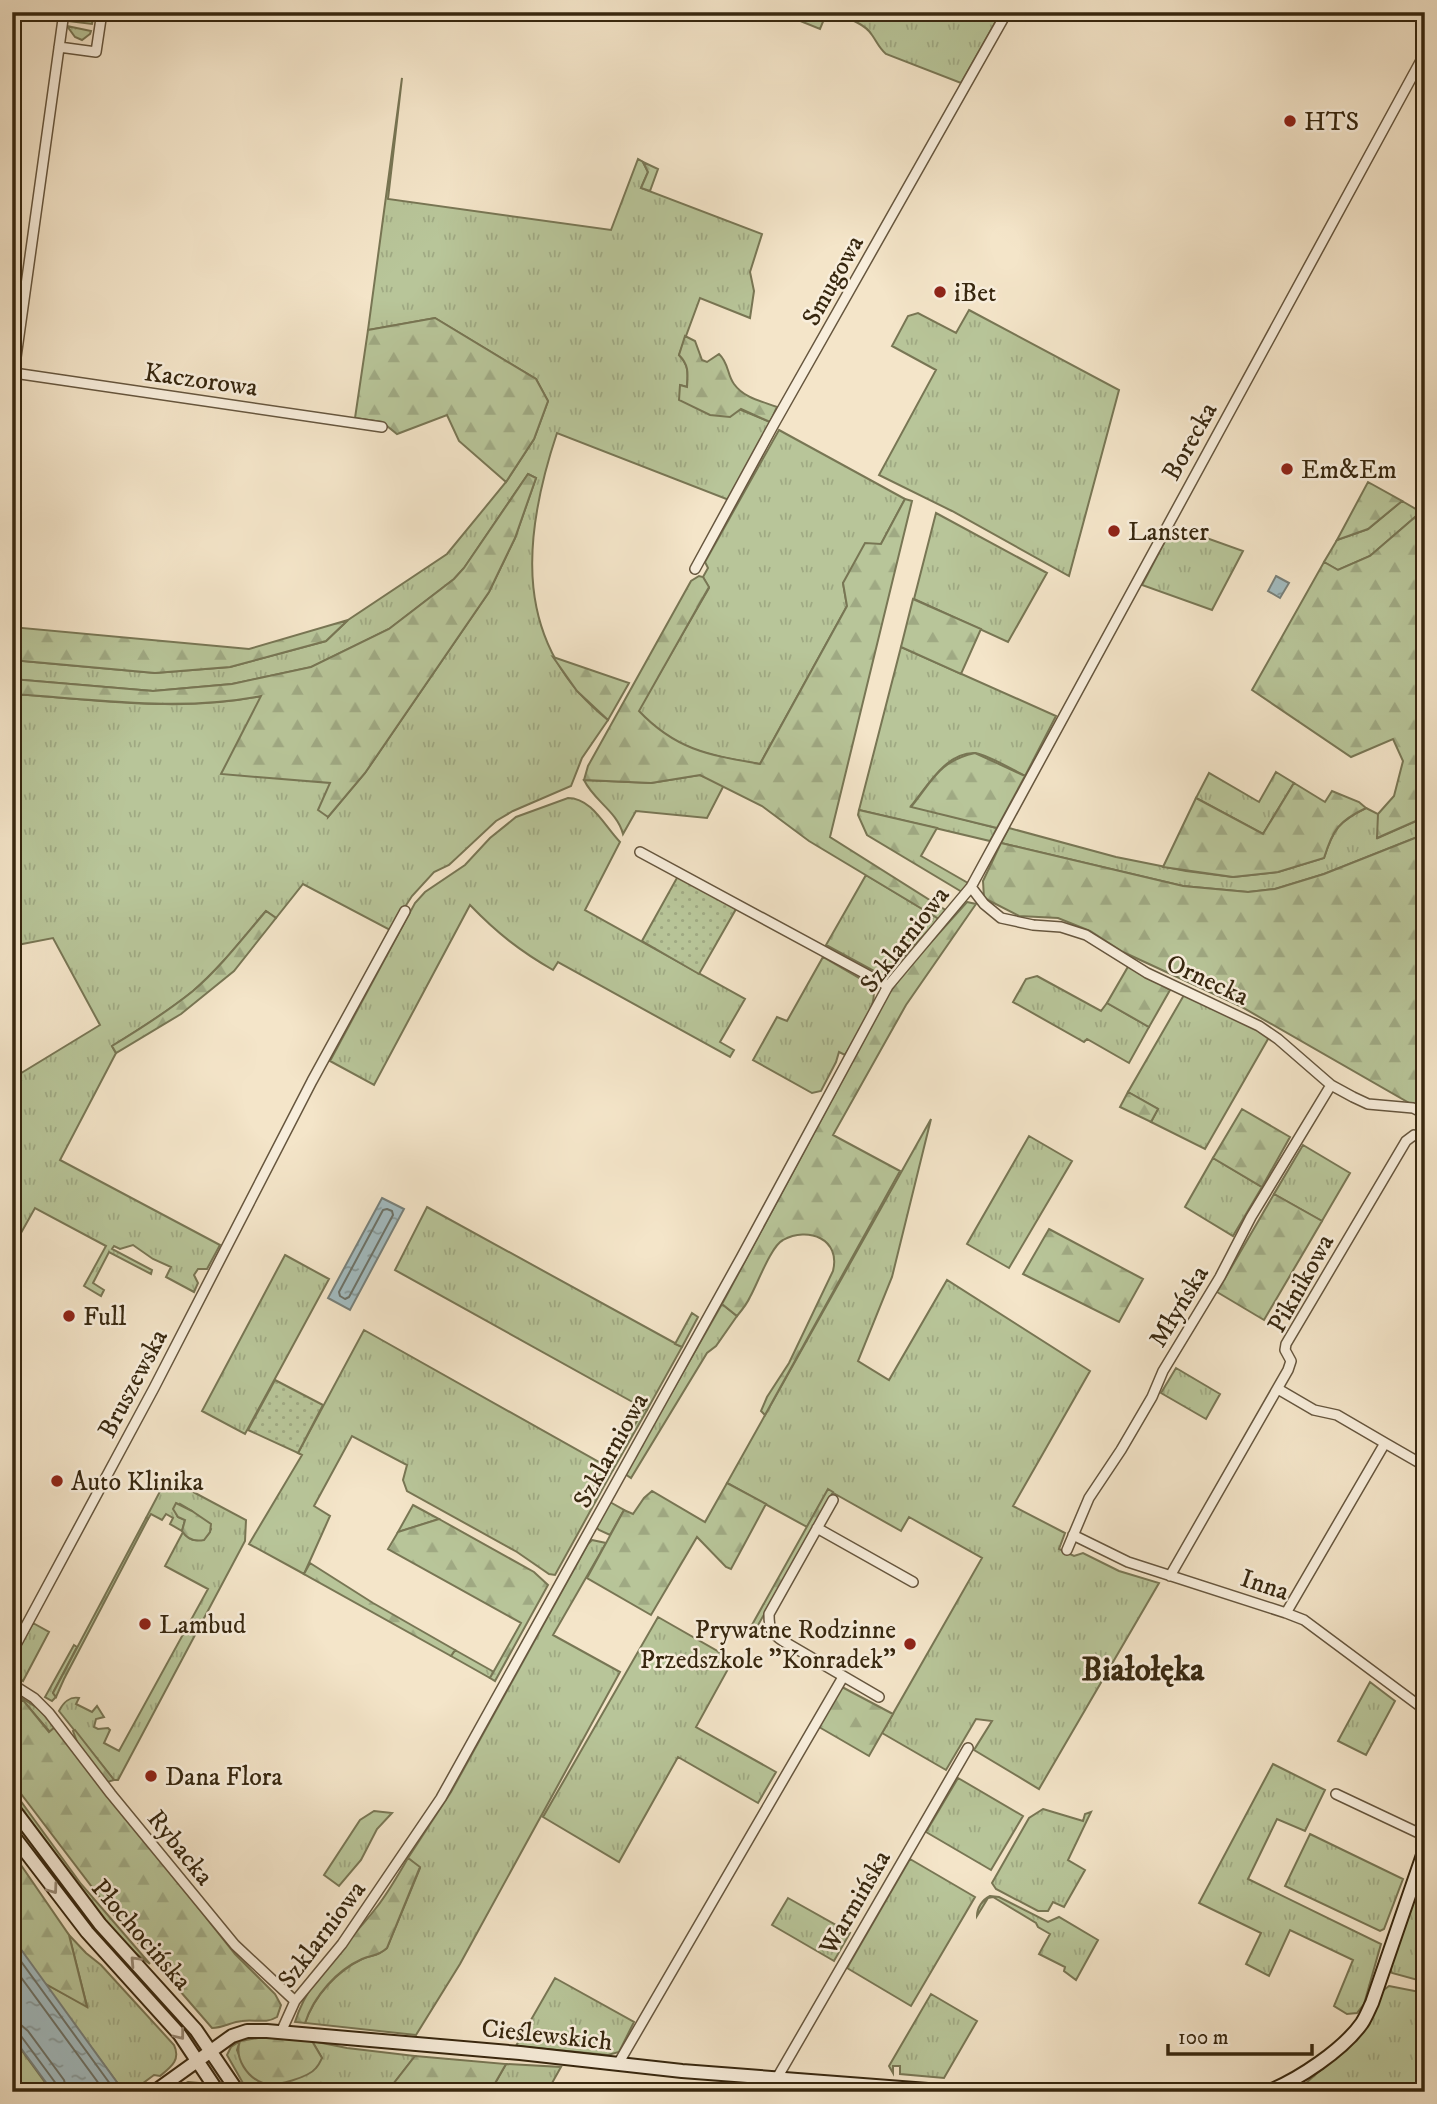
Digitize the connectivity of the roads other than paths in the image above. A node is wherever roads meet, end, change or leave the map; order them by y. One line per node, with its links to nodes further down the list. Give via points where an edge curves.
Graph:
1 (64, 12): 4 (street)
2 (102, 12): 4 (street, via 96,52)
3 (1007, 12): 9 (street, Smugowa)
4 (59, 47): 6 (street)
5 (1425, 53): 11 (street, Borecka)
6 (14, 373): 7 (street); 8 (street, Kaczorowa)
7 (12, 386)
8 (382, 427)
9 (695, 569)
10 (640, 852): 13 (street)
11 (971, 887): 13 (street, Szklarniowa); 14 (street, Ornecka, via 1001,918 1086,935 1147,973 1258,1026)
12 (405, 911): 27 (street, Bruszewska)
13 (887, 986): 38 (street, Szklarniowa, via 442,1798 342,1944)
14 (1331, 1086): 15 (street, Ornecka, via 1368,1104 1413,1108); 22 (street, Młyńska, via 1089,1498)
15 (1425, 1114)
16 (1425, 1140): 17 (street, Piknikowa, via 1415,1135 1406,1141 1314,1295 1286,1344 1291,1361)
17 (1278, 1389): 18 (street); 24 (street, Piknikowa)
18 (1385, 1443): 19 (street); 26 (street)
19 (1425, 1466)
20 (833, 1500): 21 (street)
21 (817, 1528): 25 (street); 28 (street, via 769,1614 769,1625 783,1642)
22 (1073, 1535): 23 (street, Młyńska); 24 (street, Inna)
23 (1067, 1550)
24 (1170, 1576): 26 (street, Inna)
25 (914, 1582)
26 (1286, 1613): 31 (street, Inna, via 1314,1626)
27 (12, 1652)
28 (843, 1676): 30 (street); 42 (street)
29 (12, 1684): 38 (street, Rybacka, via 49,1713 235,1945)
30 (879, 1697)
31 (1425, 1710)
32 (968, 1748): 43 (street, Warmińska)
33 (1336, 1794): 36 (street)
34 (12, 1807): 40 (street, Płochocińska, one-way to 34, via 93,1916)
35 (12, 1834): 41 (street, Płochocińska, one-way to 41, via 79,1922)
36 (1425, 1836)
37 (1425, 1849): 44 (street, via 1362,2023 1320,2062)
38 (295, 2001): 39 (street, Szklarniowa)
39 (281, 2032): 40 (street, Cieślewskich, via 247,2031); 42 (street, Cieślewskich)
40 (212, 2050): 41 (street, Cieślewskich); 47 (street, Płochocińska)
41 (198, 2060): 45 (street, Cieślewskich); 46 (street, Płochocińska)
42 (618, 2064): 43 (street, Cieślewskich)
43 (777, 2078): 48 (street, Cieślewskich)
44 (1289, 2082): 49 (street); 50 (street)
45 (159, 2088)
46 (218, 2092)
47 (237, 2092)
48 (954, 2092)
49 (1267, 2092)
50 (1309, 2092)

